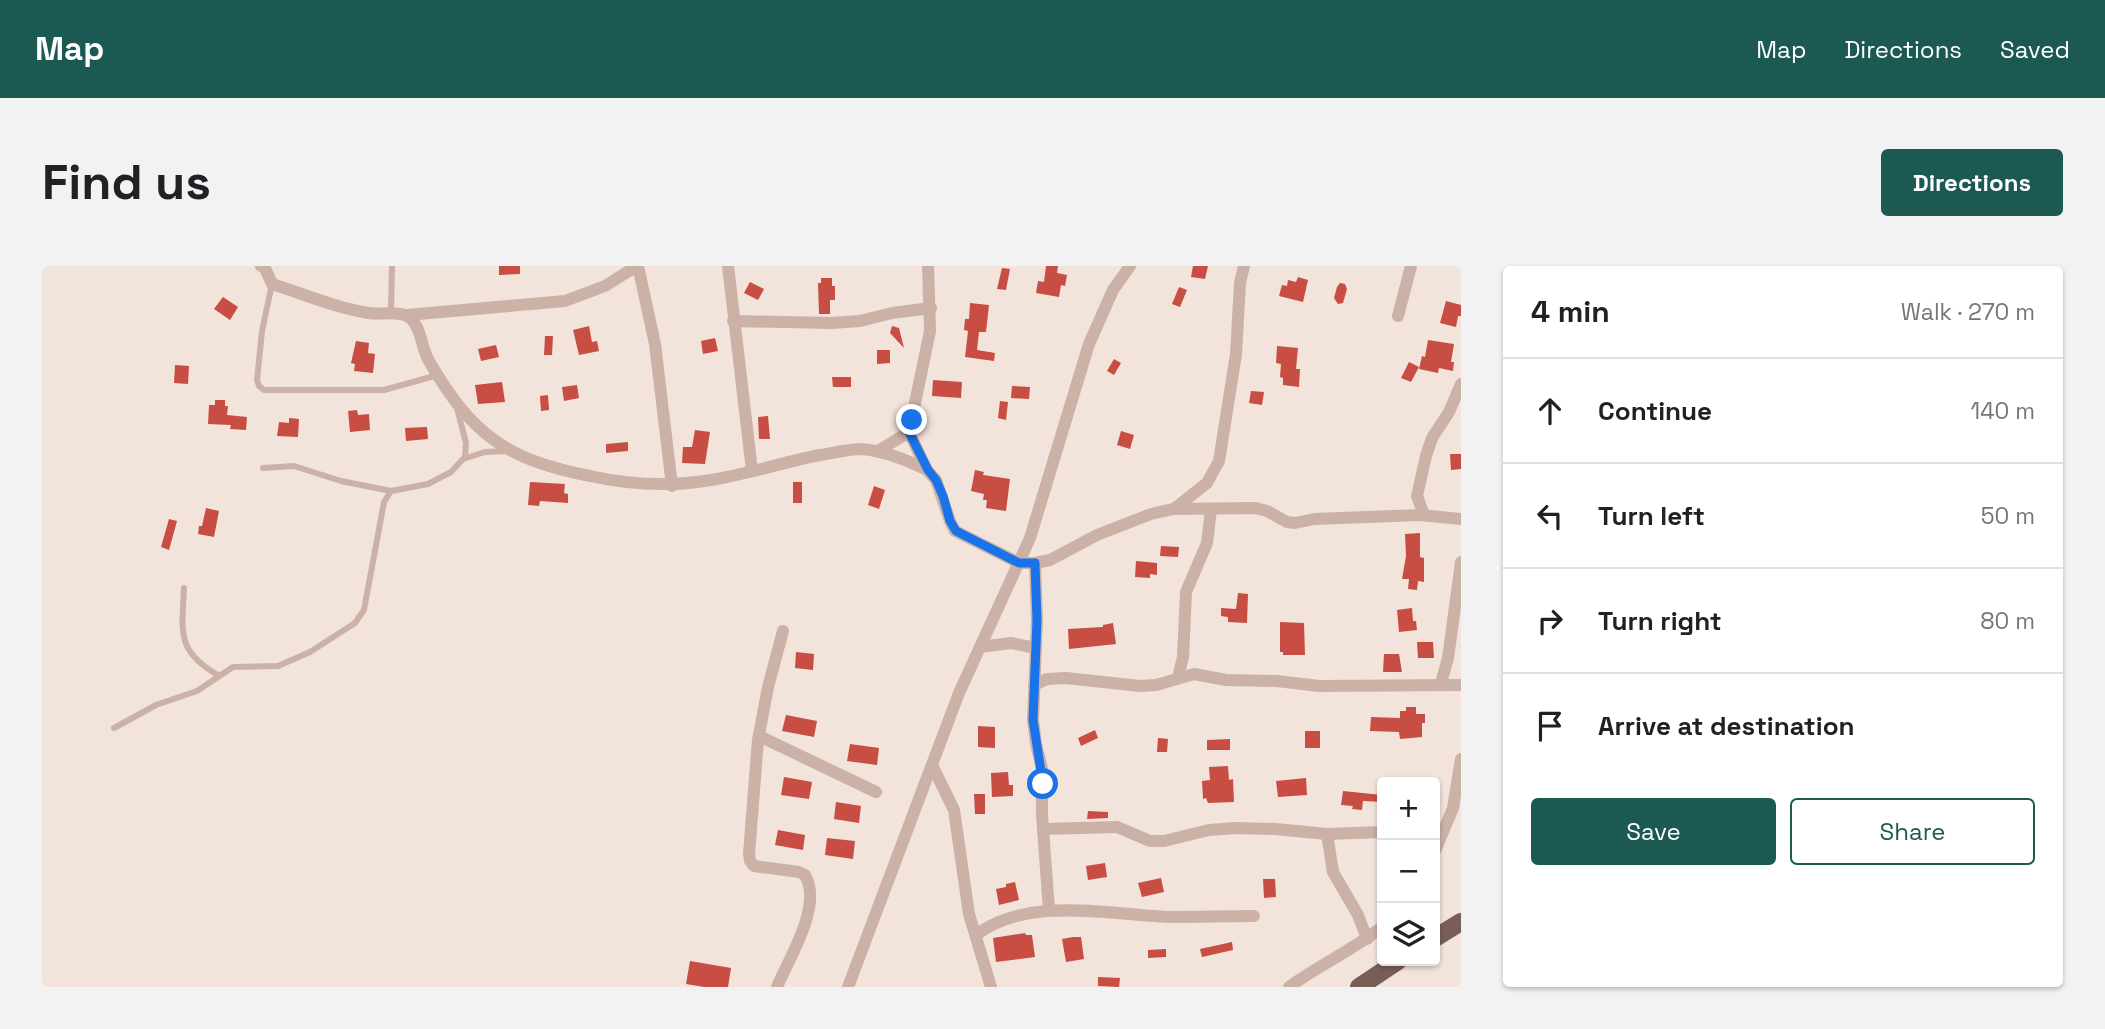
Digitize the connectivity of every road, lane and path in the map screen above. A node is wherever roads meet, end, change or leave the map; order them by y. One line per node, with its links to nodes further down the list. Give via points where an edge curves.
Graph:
1 (261, 266): 9 (street)
2 (392, 266): 11 (lane)
3 (637, 266): 12 (street, via 605,286 565,301); 25 (street, via 655,344)
4 (728, 266): 14 (street)
5 (928, 266): 10 (street)
6 (1130, 266): 32 (street, via 1113,290 1089,344 1048,484)
7 (1244, 266): 27 (street, via 1219,461 1207,483)
8 (1411, 266): 13 (street)
9 (272, 284): 11 (street, via 353,310); 15 (lane, via 257,380 264,390 384,390)
10 (930, 308): 14 (street, via 841,323); 18 (street, via 927,352)
11 (391, 314): 12 (street)
12 (407, 315): 15 (street)
13 (1398, 316)
14 (733, 321): 24 (street)
15 (438, 375): 17 (street)
16 (1461, 384): 29 (street, via 1428,450 1417,496)
17 (455, 403): 19 (street); 21 (lane, via 466,443)
18 (909, 432): 20 (street); 23 (street)
19 (508, 451): 21 (lane); 25 (street, via 541,465 589,476)
20 (878, 451): 23 (street); 24 (street, via 836,452)
21 (463, 459): 26 (lane, via 444,477)
22 (263, 468): 26 (lane, via 294,466)
23 (928, 470): 32 (street, via 956,531)
24 (752, 471): 25 (street)
25 (672, 486)
26 (391, 491): 38 (lane, via 384,502 364,610 355,623 282,665 233,667)
27 (1174, 509): 28 (street); 33 (street, via 1123,524)
28 (1210, 509): 29 (street, via 1256,508 1295,523); 39 (street, via 1207,543 1186,592)
29 (1424, 515): 30 (street)
30 (1461, 519)
31 (1461, 562): 40 (street)
32 (1019, 563): 33 (street); 36 (street)
33 (1035, 563): 37 (street)
34 (184, 588): 38 (lane, via 183,639 195,659)
35 (783, 631): 44 (street)
36 (980, 647): 37 (street, via 1011,643); 46 (street)
37 (1036, 648): 41 (street)
38 (218, 675): 43 (lane, via 197,691 156,705)
39 (1178, 678): 40 (street, via 1194,674 1342,687); 41 (street, via 1140,686 1066,678)
40 (1441, 683): 42 (street)
41 (1034, 685): 48 (street)
42 (1461, 685)
43 (114, 728)
44 (759, 736): 47 (street); 60 (street, via 750,861 761,868 805,875 810,895 804,929)
45 (1461, 759): 49 (street, via 1453,808)
46 (932, 765): 56 (street, via 954,810); 61 (street)
47 (876, 792)
48 (1043, 829): 51 (street, via 1117,827 1150,841 1236,828); 52 (street)
49 (1440, 830)
50 (1377, 832): 51 (street)
51 (1327, 834): 58 (street, via 1333,872)
52 (1049, 910): 53 (street); 56 (street, via 999,921)
53 (1254, 916)
54 (1461, 922): 57 (main road)
55 (1377, 931): 58 (street)
56 (976, 935): 62 (street)
57 (1440, 935)
58 (1367, 939): 63 (street)
59 (1390, 966): 64 (main road)
60 (777, 987)
61 (848, 987)
62 (991, 987)
63 (1289, 987)
64 (1359, 987)

